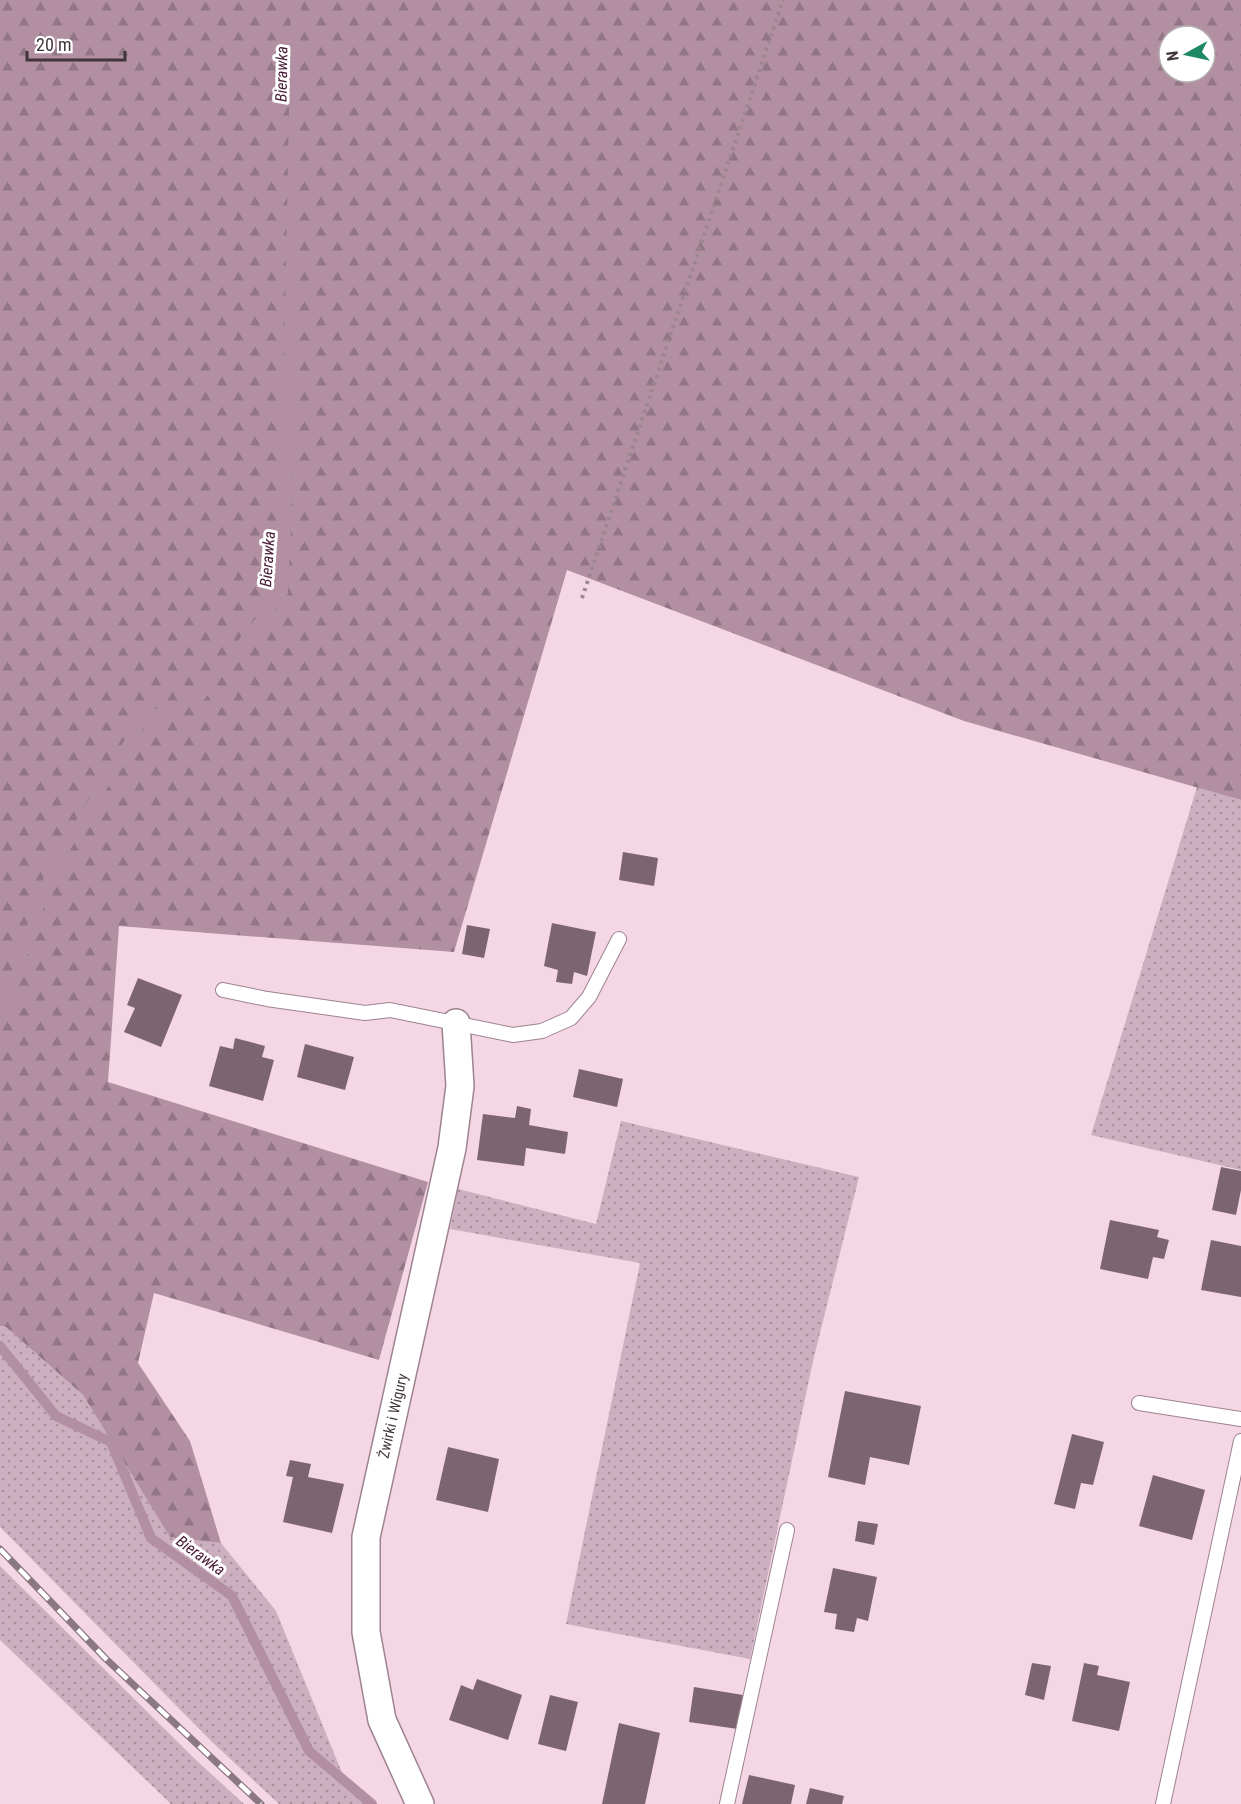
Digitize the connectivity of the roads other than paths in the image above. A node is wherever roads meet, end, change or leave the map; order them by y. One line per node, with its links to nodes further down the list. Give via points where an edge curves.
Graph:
1 (619, 939): 3 (lane, via 589,997 571,1018 542,1031 513,1035)
2 (222, 990): 3 (lane, via 365,1013 390,1010)
3 (456, 1023): 8 (street, Żwirki i Wigury, via 460,1086 452,1148 366,1537 366,1632 382,1720)
4 (1139, 1402): 5 (lane)
5 (1241, 1419)
6 (1241, 1440): 10 (lane)
7 (787, 1530): 9 (lane)
8 (420, 1804)
9 (727, 1804)
10 (1163, 1804)

